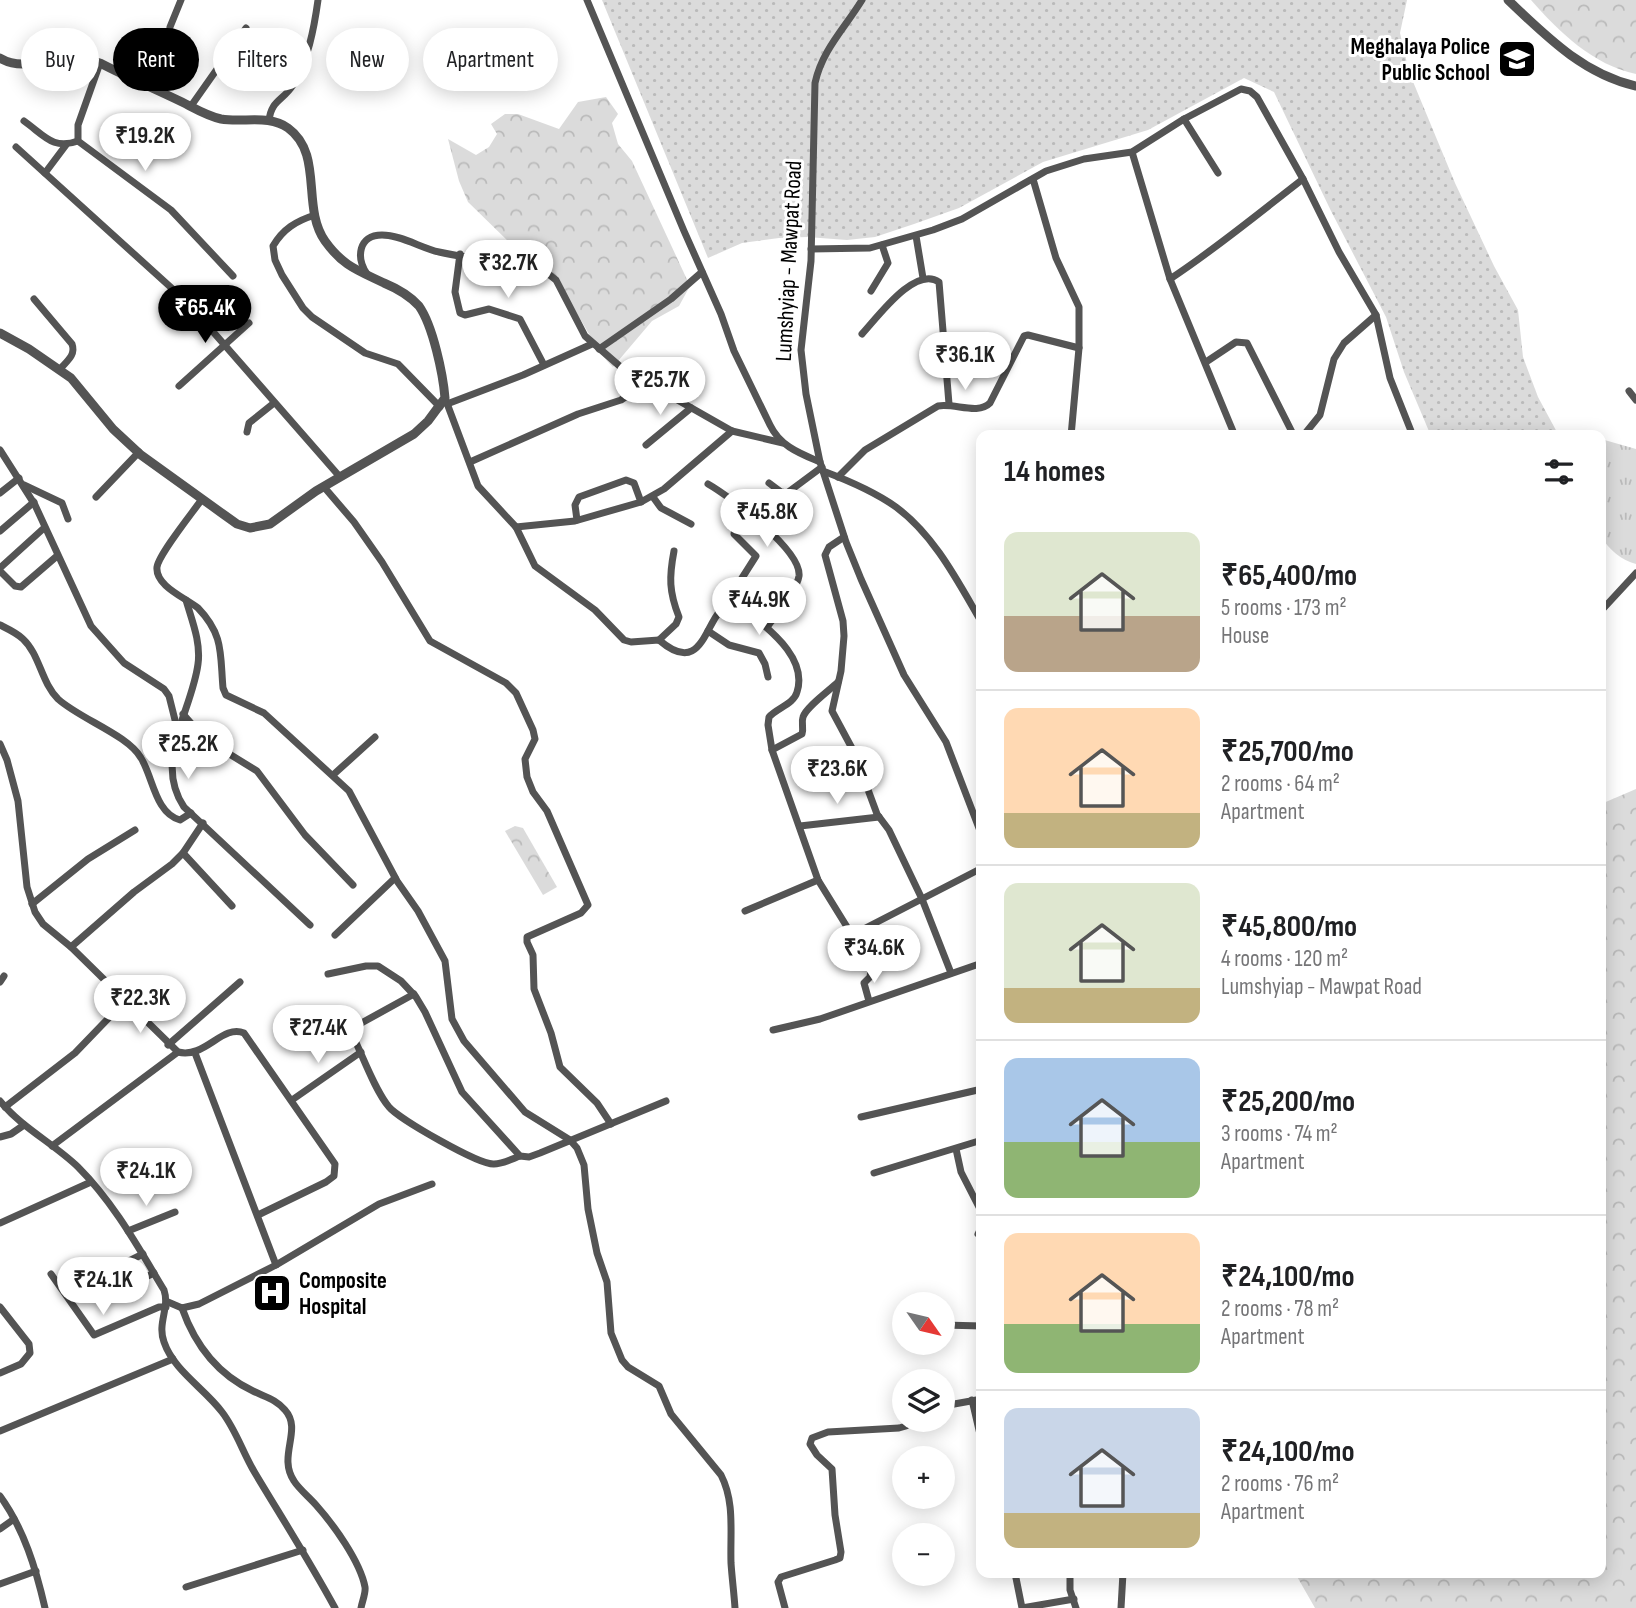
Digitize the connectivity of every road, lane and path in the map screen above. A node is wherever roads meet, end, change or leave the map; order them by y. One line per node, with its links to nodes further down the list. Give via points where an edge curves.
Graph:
1 (181, 0): 6 (street)
2 (318, 0): 14 (street, via 306,60 293,86 272,106)
3 (587, 0): 28 (street)
4 (862, 0): 26 (street, Lumshyiap - Mawpat Road, via 817,72)
5 (1508, 0): 10 (street, via 1583,64 1614,81)
6 (170, 27)
7 (0, 58): 8 (street, via 15,65 68,57)
8 (100, 63): 11 (street); 15 (street, via 78,125)
9 (213, 75): 11 (street)
10 (1636, 86)
11 (191, 106): 14 (street, via 221,119)
12 (1184, 119): 18 (street); 20 (street); 22 (street, via 1241,89 1250,91)
13 (24, 121): 16 (street, via 57,144)
14 (269, 121): 23 (street, via 290,130 304,146)
15 (78, 141): 16 (street); 29 (street, via 171,210)
16 (66, 145): 19 (street)
17 (16, 147): 19 (street)
18 (1132, 152): 21 (street, via 1071,162); 32 (street)
19 (45, 173): 39 (street, via 168,284)
20 (1217, 173)
21 (1033, 179): 24 (street, via 962,219); 41 (street, via 1056,258 1079,307)
22 (1303, 179): 32 (street); 35 (street)
23 (311, 217): 30 (street, via 343,263); 49 (street, via 284,231 273,246 282,275 303,308 356,348 398,364 426,394)
24 (916, 236): 25 (street); 31 (street)
25 (882, 245): 26 (street); 33 (street, via 888,263)
26 (811, 249): 65 (street, Lumshyiap - Mawpat Road, via 801,350)
27 (460, 254): 30 (street, via 374,236 362,245 359,255); 40 (street, via 531,265 550,274); 43 (street, via 455,292 460,313 496,310 520,320)
28 (702, 272): 40 (street, via 671,299); 60 (street, via 751,388)
29 (233, 276)
30 (369, 277): 49 (street, via 403,293 421,309 437,354)
31 (923, 278): 38 (street, via 909,285); 51 (street, via 935,278 941,286)
32 (1170, 279): 42 (street)
33 (871, 291)
34 (34, 299): 44 (street, via 72,344 72,355)
35 (1376, 315): 56 (street, via 1344,343 1334,359 1320,415); 57 (street, via 1390,378)
36 (248, 323): 39 (street)
37 (0, 334): 44 (street)
38 (862, 334)
39 (225, 346): 46 (street); 50 (street)
40 (595, 346): 43 (street); 45 (street)
41 (1079, 348): 51 (street, via 1024,336 985,408); 53 (street)
42 (1206, 362): 54 (street); 55 (street, via 1236,342 1247,343)
43 (544, 365): 49 (street)
44 (60, 369): 63 (street)
45 (647, 382): 52 (street); 64 (street, via 621,400 578,414)
46 (179, 386)
47 (1629, 391): 48 (street)
48 (1636, 400)
49 (441, 402): 64 (street); 66 (street, via 414,434)
50 (274, 404): 59 (street, via 249,424); 66 (street)
51 (949, 404): 67 (street, via 926,412 865,450)
52 (691, 408): 58 (street); 61 (street)
53 (1072, 430)
54 (1233, 430)
55 (1291, 430)
56 (1308, 430)
57 (1411, 430)
58 (732, 431): 60 (street); 75 (street)
59 (247, 432)
60 (783, 443): 65 (street)
61 (646, 445)
62 (0, 450): 68 (street)
63 (139, 453): 74 (street); 76 (street)
64 (470, 463): 83 (street, via 478,486)
65 (822, 467): 67 (street); 69 (street, via 787,493); 86 (street, Lumshyiap - Mawpat Road)
66 (340, 477): 72 (street)
67 (838, 477): 92 (street, via 895,506 944,559)
68 (19, 478): 71 (street); 73 (street)
69 (769, 483)
70 (708, 484): 79 (street)
71 (24, 485): 77 (street); 80 (street, via 62,503)
72 (324, 487): 76 (street, via 258,528 237,524); 143 (street, via 382,562 430,641 506,683 523,706 535,739 525,759 527,777 547,811 587,905 581,913 527,937 533,954 534,989 560,1067 597,1103)
73 (0, 493)
74 (96, 497)
75 (653, 497): 78 (street); 82 (street, via 657,505)
76 (202, 499): 91 (street, via 157,566 158,576)
77 (34, 502): 84 (street); 85 (street)
78 (641, 502): 81 (street); 81 (street, via 634,483 626,480 579,496)
79 (746, 512): 94 (street, via 734,534 756,556); 96 (street, via 788,551 799,571 795,586)
80 (68, 519)
81 (577, 520): 83 (street)
82 (691, 524)
83 (516, 527): 98 (street, via 535,566 595,610 624,640)
84 (44, 528): 88 (street); 89 (street)
85 (0, 531)
86 (844, 537): 100 (street, via 825,555 843,621); 109 (street, Lumshyiap - Mawpat Road, via 904,675 946,742)
87 (674, 551): 98 (street, via 671,594 679,617)
88 (57, 556): 89 (street, via 21,587); 102 (street, via 92,626 124,663 169,696)
89 (0, 570)
90 (1636, 573): 93 (street)
91 (186, 600): 101 (street, via 199,646 195,680); 106 (street, via 217,634 226,695 264,713)
92 (976, 605)
93 (1606, 606)
94 (722, 610): 96 (street, via 727,606 743,608); 97 (street)
95 (0, 625): 107 (street, via 24,639 59,700 137,751 172,818 180,820)
96 (767, 627): 105 (street, via 793,657 798,687 794,699 769,717)
97 (708, 631): 98 (street, via 686,653 675,652); 99 (street, via 729,645 759,653)
98 (659, 640)
99 (768, 677)
100 (838, 682): 105 (street, via 806,712 802,734); 108 (street, via 832,711)
101 (183, 714): 102 (street); 117 (street, via 205,740 257,771 305,835)
102 (177, 729): 107 (street, via 174,782 177,796)
103 (375, 737): 106 (street)
104 (0, 744): 119 (street, via 18,801)
105 (772, 750): 111 (street)
106 (333, 775): 115 (street, via 349,791)
107 (191, 813): 110 (street)
108 (879, 817): 111 (street); 118 (street)
109 (976, 820)
110 (203, 823): 113 (street); 122 (street)
111 (800, 826): 116 (street)
112 (135, 830): 119 (street, via 88,859)
113 (183, 853): 120 (street); 125 (street)
114 (976, 871): 118 (street)
115 (395, 878): 123 (street); 146 (street, via 445,961 452,1019 464,1041 525,1112)
116 (818, 880): 121 (street); 124 (street)
117 (353, 885)
118 (922, 899): 124 (street); 127 (street)
119 (32, 904): 125 (street, via 43,924)
120 (232, 906)
121 (745, 911)
122 (310, 925)
123 (335, 935)
124 (852, 935): 132 (street, via 871,970 864,983)
125 (71, 947): 131 (street)
126 (976, 965): 127 (street)
127 (951, 973): 132 (street)
128 (328, 974): 130 (street, via 378,967)
129 (240, 982): 134 (street)
130 (414, 995): 136 (street, via 356,1026 352,1034); 150 (street, via 462,1092)
131 (126, 1000): 134 (street); 141 (street, via 56,1069)
132 (869, 1001): 133 (street)
133 (773, 1030)
134 (168, 1045): 135 (street)
135 (178, 1052): 137 (street); 148 (street)
136 (361, 1052): 139 (street); 150 (street, via 395,1113 486,1163)
137 (195, 1053): 139 (street, via 230,1032 244,1032); 156 (street)
138 (976, 1091): 142 (street)
139 (292, 1100): 156 (street, via 336,1171 326,1182)
140 (666, 1101): 143 (street)
141 (2, 1104): 144 (street)
142 (861, 1117)
143 (611, 1124): 146 (street)
144 (24, 1125): 145 (street); 148 (street)
145 (0, 1138)
146 (570, 1140): 150 (street); 192 (street, via 584,1165 588,1209 607,1282 608,1320 622,1360 659,1386 671,1414 726,1485)
147 (976, 1142): 149 (street)
148 (51, 1146): 152 (street)
149 (956, 1149): 151 (street); 154 (street, via 961,1172)
150 (520, 1156)
151 (874, 1173)
152 (91, 1182): 157 (street); 158 (street)
153 (432, 1184): 160 (street, via 379,1204)
154 (976, 1201)
155 (175, 1212): 158 (street)
156 (258, 1215): 160 (street)
157 (0, 1223)
158 (128, 1231): 159 (street)
159 (143, 1254): 161 (street); 162 (street)
160 (276, 1265): 167 (street)
161 (104, 1273)
162 (154, 1273): 164 (street); 165 (street)
163 (51, 1274): 165 (street, via 94,1335)
164 (118, 1290)
165 (167, 1304): 167 (street); 170 (street, via 160,1331)
166 (0, 1307): 171 (street, via 29,1344 30,1353 21,1364)
167 (182, 1308): 191 (street, via 190,1332 206,1355 230,1378 279,1404 292,1419 288,1467 294,1482 340,1534 353,1558 365,1588)
168 (956, 1325): 169 (street)
169 (976, 1326)
170 (173, 1359): 177 (street); 181 (street, via 221,1411)
171 (0, 1373)
172 (972, 1400): 173 (street); 174 (street); 175 (street)
173 (976, 1400)
174 (955, 1404)
175 (976, 1417)
176 (892, 1427): 193 (street, via 828,1432 811,1441 813,1451 832,1469 841,1552 840,1558 781,1577 778,1582)
177 (0, 1431)
178 (0, 1496): 179 (street)
179 (14, 1519): 180 (street); 182 (street)
180 (0, 1529)
181 (303, 1550): 187 (street); 190 (street)
182 (36, 1570): 186 (street); 189 (street)
183 (1016, 1578): 188 (street, via 1022,1608)
184 (1070, 1578): 188 (street)
185 (1123, 1578): 195 (street)
186 (0, 1584)
187 (186, 1587)
188 (1074, 1599): 194 (street)
189 (45, 1608)
190 (335, 1608)
191 (361, 1608)
192 (735, 1608)
193 (785, 1608)
194 (1076, 1608)
195 (1121, 1608)

